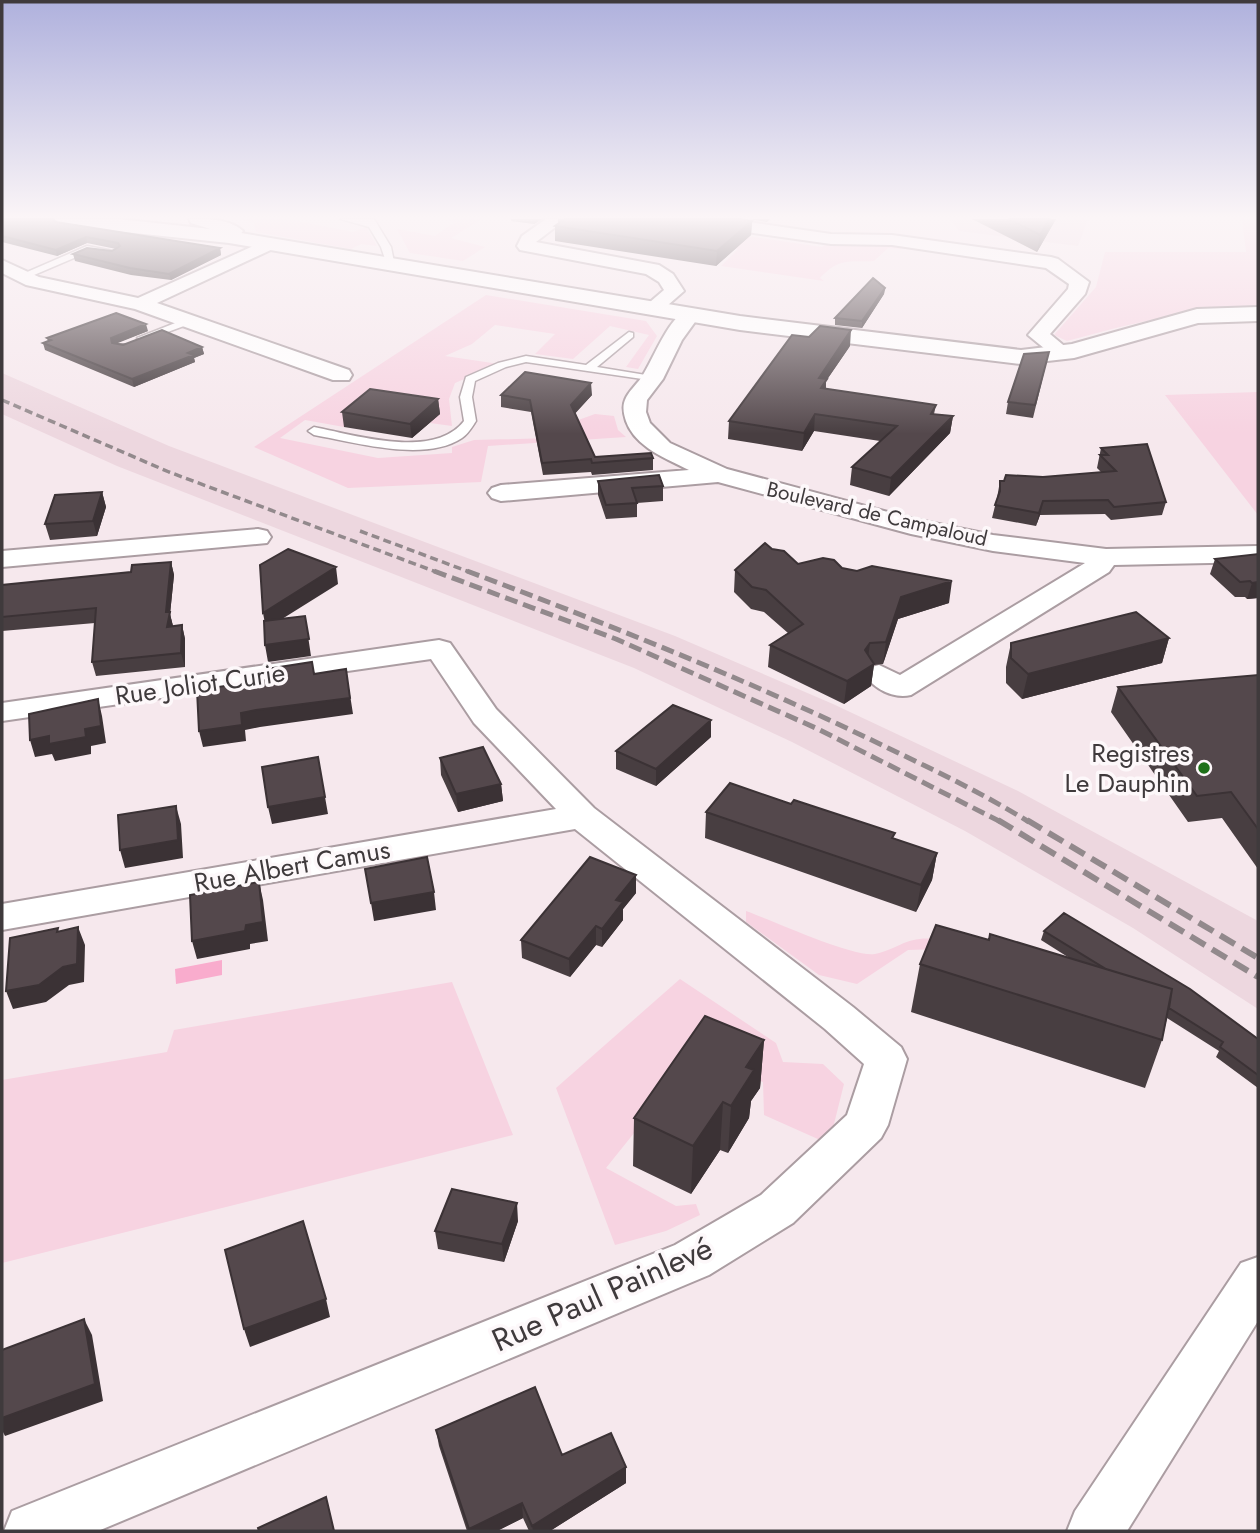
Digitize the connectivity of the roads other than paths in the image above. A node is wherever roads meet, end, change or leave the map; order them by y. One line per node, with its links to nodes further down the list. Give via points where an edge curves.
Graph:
1 (77, 291): 6 (street)
2 (169, 291): 6 (street)
3 (547, 291): 7 (street)
4 (674, 291): 7 (street)
5 (1079, 291): 13 (street, via 1038,335)
6 (140, 304): 10 (street)
7 (653, 308): 9 (street)
8 (1258, 314): 13 (street, via 1196,316)
9 (690, 315): 13 (street, via 1026,361); 16 (street, Boulevard de Campaloud)
10 (188, 321): 12 (lane); 15 (street)
11 (629, 335): 14 (lane)
12 (131, 342)
13 (1063, 354)
14 (588, 369): 16 (lane); 17 (lane, via 526,359 470,379 466,397 470,421 457,436 420,445)
15 (341, 375)
16 (652, 379): 18 (street, Boulevard de Campaloud, via 636,400 639,425 662,447)
17 (314, 431)
18 (718, 474): 19 (street); 22 (street, Boulevard de Campaloud, via 911,526)
19 (501, 493)
20 (258, 537): 23 (street)
21 (1258, 554): 22 (street, Boulevard de Campaloud)
22 (1106, 557): 25 (street, via 1099,566 900,688)
23 (2, 559)
24 (439, 649): 26 (street, Rue Joliot Curie); 27 (street, Rue Paul Painlevé, via 485,716)
25 (879, 674)
26 (2, 712)
27 (582, 816): 28 (street, Rue Albert Camus); 30 (street, Rue Paul Painlevé, via 886,1059 866,1125 776,1209 692,1260)
28 (2, 917)
29 (1258, 1279): 31 (street)
30 (32, 1531)
31 (1095, 1531)

